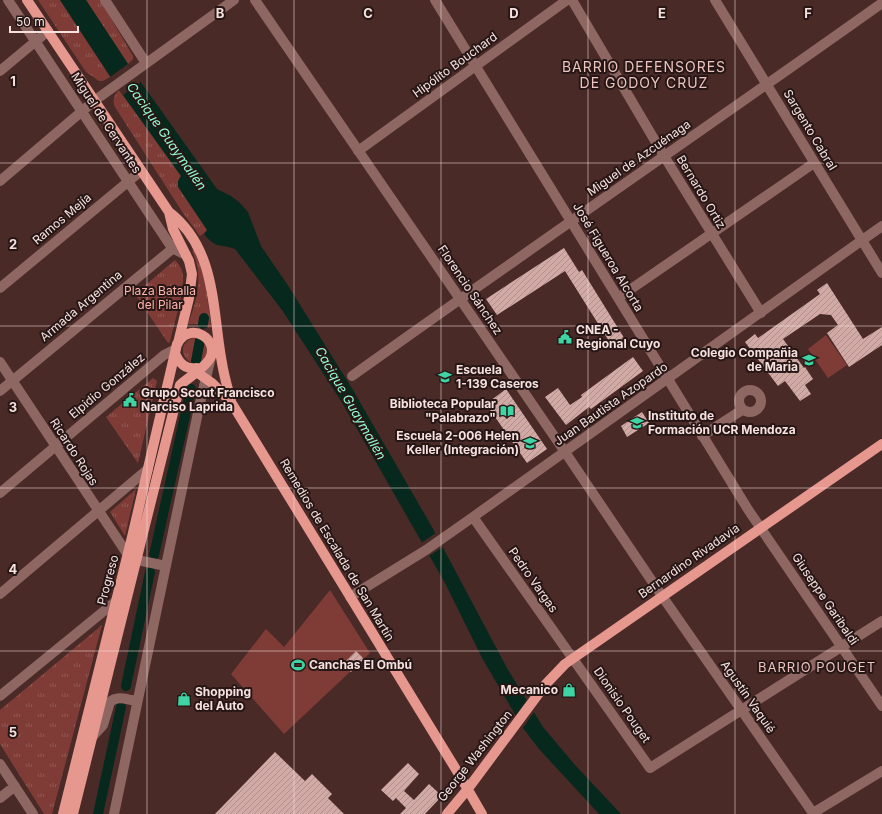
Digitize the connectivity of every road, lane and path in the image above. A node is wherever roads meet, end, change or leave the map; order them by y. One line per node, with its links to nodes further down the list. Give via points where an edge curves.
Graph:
1 (8, 0): 12 (street, Miguel de Cervantes)
2 (27, 0): 11 (main road, Miguel de Cervantes)
3 (105, 0): 13 (street)
4 (234, 0): 13 (street)
5 (255, 0): 19 (street, Florencio Sánchez)
6 (434, 0): 14 (street, José Figueroa Alcorta)
7 (567, 0): 14 (street, Hipólito Bouchard)
8 (572, 0): 20 (street, Bernardo Ortiz)
9 (715, 0): 16 (street, Sargento Cabral)
10 (882, 3): 16 (street, Miguel de Azcuénaga)
11 (48, 31): 12 (street); 17 (main road, Miguel de Cervantes)
12 (36, 42): 15 (street); 18 (street, Miguel de Cervantes)
13 (146, 63): 17 (street)
14 (476, 66): 19 (street, Hipólito Bouchard); 26 (street, José Figueroa Alcorta)
15 (0, 71)
16 (767, 85): 20 (street, Miguel de Azcuénaga); 21 (street, Sargento Cabral)
17 (94, 102): 18 (street); 22 (main road, Miguel de Cervantes)
18 (82, 112): 23 (street); 24 (street, Miguel de Cervantes)
19 (358, 151): 34 (street, Florencio Sánchez)
20 (664, 156): 26 (street, Miguel de Azcuénaga); 28 (street, Bernardo Ortiz)
21 (814, 163): 28 (street); 29 (street, Sargento Cabral)
22 (141, 171): 24 (street, Ramos Mejía); 25 (main road, Miguel de Cervantes)
23 (0, 181)
24 (128, 181): 30 (street, Miguel de Cervantes); 33 (street, Ramos Mejía)
25 (169, 212): 30 (main road, Miguel de Cervantes); 32 (main road, Miguel de Cervantes, via 184,226 196,244)
26 (572, 222): 34 (street, Miguel de Azcuénaga); 35 (street, José Figueroa Alcorta)
27 (882, 226): 29 (street, Juan Bautista Azopardo)
28 (712, 234): 35 (street); 37 (street, Bernardo Ortiz)
29 (862, 240): 31 (street, Sargento Cabral); 37 (street, Juan Bautista Azopardo)
30 (176, 245): 38 (main road, Miguel de Cervantes, via 186,255 191,266 192,278); 46 (street, Armada Argentina)
31 (882, 273)
32 (210, 280): 36 (main road, Remedios de Escalada de San Martín)
33 (0, 288)
34 (460, 298): 43 (street, Miguel de Azcuénaga); 55 (street, Florencio Sánchez)
35 (618, 298): 45 (street, José Figueroa Alcorta)
36 (215, 306): 39 (main road); 41 (main road, Remedios de Escalada de San Martín)
37 (761, 313): 45 (street, Juan Bautista Azopardo)
38 (176, 349): 39 (main road, via 183,336 196,333 206,337); 42 (main road, via 183,365); 54 (street, Elpidio González, via 164,355); 56 (main road, Progreso)
39 (211, 352): 41 (main road); 42 (main road, via 209,361); 44 (street)
40 (0, 362): 46 (street, Ricardo Rojas)
41 (222, 362): 49 (main road, Remedios de Escalada de San Martín)
42 (197, 369): 44 (main road, Remedios de Escalada de San Martín); 61 (main road, Progreso, via 180,385)
43 (352, 376)
44 (206, 378): 47 (main road, Remedios de Escalada de San Martín); 50 (street)
45 (668, 379): 52 (street, José Figueroa Alcorta); 55 (street, Juan Bautista Azopardo)
46 (13, 381): 48 (street, Armada Argentina); 54 (street, Ricardo Rojas)
47 (219, 389): 49 (main road, Remedios de Escalada de San Martín); 50 (street, via 213,388 208,391)
48 (0, 391)
49 (231, 402): 65 (main road, Remedios de Escalada de San Martín)
50 (200, 403): 62 (street)
51 (742, 410): 52 (street)
52 (702, 436): 60 (street, José Figueroa Alcorta)
53 (882, 444): 60 (main road, Bernardino Rivadavia)
54 (55, 447): 57 (street, Elpidio González); 58 (street, Ricardo Rojas)
55 (566, 452): 59 (street, Juan Bautista Azopardo); 64 (street, Florencio Sánchez)
56 (148, 469): 58 (street); 61 (main road, Progreso)
57 (0, 493)
58 (98, 511): 61 (street, Ricardo Rojas); 63 (street)
59 (473, 517): 65 (street, Juan Bautista Azopardo, via 426,550); 69 (street, Pedro Vargas)
60 (760, 527): 64 (main road, Bernardino Rivadavia); 68 (street, Giuseppe Garibaldi)
61 (136, 558): 62 (street); 66 (main road, Progreso); 75 (main road, Progreso)
62 (166, 566): 71 (street)
63 (0, 594)
64 (662, 596): 69 (main road, Bernardino Rivadavia); 73 (street, Agustín Vaquié)
65 (350, 597): 79 (main road, Remedios de Escalada de San Martín)
66 (115, 602): 70 (street); 84 (main road, Progreso)
67 (882, 622): 68 (street)
68 (842, 647): 72 (street, Giuseppe Garibaldi); 73 (street)
69 (572, 658): 73 (street, Dionisio Pouget, via 650,768); 74 (main road, Bernardino Rivadavia, via 551,677)
70 (0, 696)
71 (133, 700): 75 (street, via 117,698 110,702 103,725); 85 (street)
72 (882, 706)
73 (742, 711): 82 (street, Agustín Vaquié)
74 (524, 714): 79 (main road, George Washington)
75 (92, 737): 81 (main road, Progreso)
76 (0, 764): 78 (street)
77 (882, 771): 82 (street)
78 (15, 786): 80 (street); 83 (street)
79 (467, 790): 86 (main road, George Washington); 87 (main road, Remedios de Escalada de San Martín)
80 (0, 798)
81 (75, 811)
82 (814, 813)
83 (33, 814)
84 (63, 814)
85 (114, 814)
86 (447, 814)
87 (482, 814)

